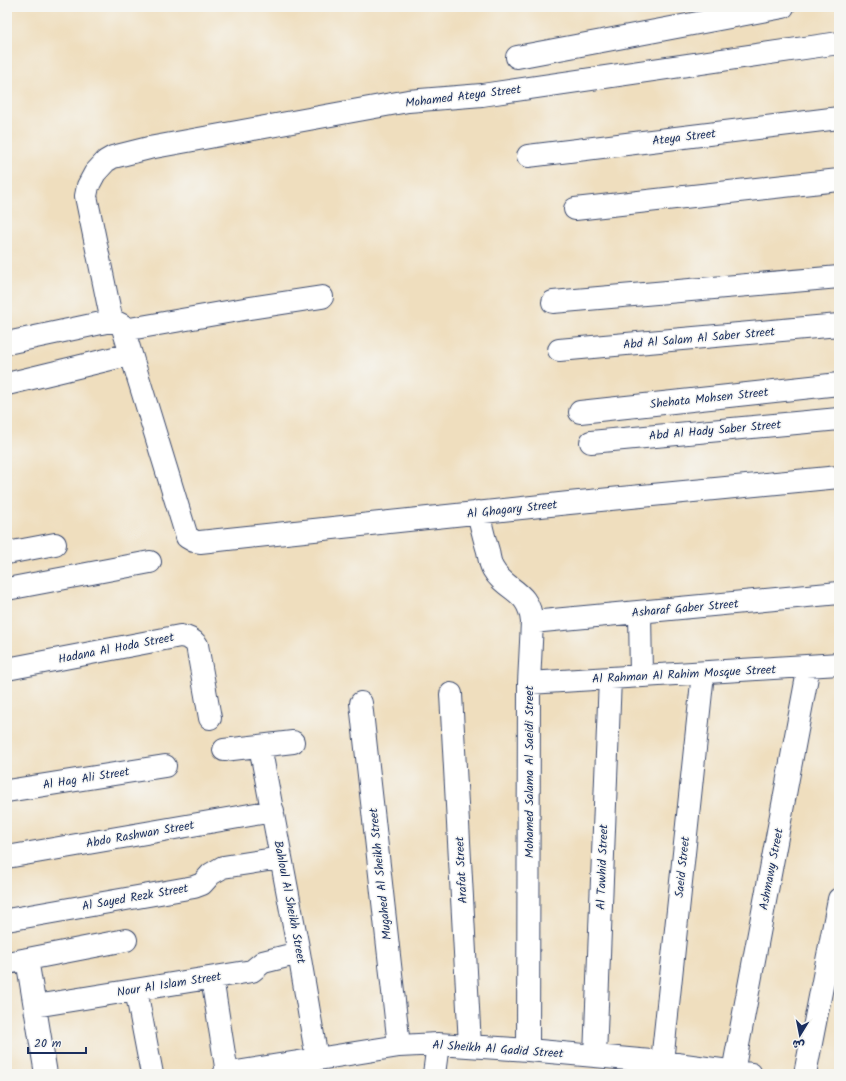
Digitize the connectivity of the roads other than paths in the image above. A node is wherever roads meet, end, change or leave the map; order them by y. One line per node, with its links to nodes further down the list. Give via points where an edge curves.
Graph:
1 (783, 7): 3 (street)
2 (839, 43): 12 (street, Mohamed Ateya Street, via 482,95 408,102 149,148 110,158 95,173 86,196)
3 (517, 57)
4 (839, 118): 5 (street, Ateya Street)
5 (528, 156)
6 (839, 180): 7 (street)
7 (575, 209)
8 (839, 277): 10 (street)
9 (322, 297): 12 (street)
10 (552, 302)
11 (839, 325): 14 (street, Abd Al Salam Al Saber Street)
12 (118, 326): 13 (street); 15 (street)
13 (7, 343)
14 (560, 350)
15 (131, 354): 16 (street); 22 (street, Al Ghagary Street, via 186,537 194,541 211,542)
16 (7, 384)
17 (839, 384): 18 (street, Shehata Mohsen Street)
18 (580, 412)
19 (839, 419): 20 (street, Abd Al Hady Saber Street)
20 (591, 442)
21 (839, 477): 22 (street, Al Ghagary Street)
22 (478, 512): 29 (street, Mohamed Salama Al Saeidi Street, via 492,568 498,577 520,593 531,612)
23 (56, 544): 24 (street)
24 (7, 553)
25 (150, 562): 26 (street)
26 (7, 589)
27 (839, 593): 28 (street, Asharaf Gaber Street)
28 (640, 612): 29 (street, Asharaf Gaber Street); 34 (street)
29 (532, 622): 36 (street, Mohamed Salama Al Saeidi Street)
30 (839, 664): 31 (street, Al Rahman Al Rahim Mosque Street)
31 (809, 666): 33 (street, Al Rahman Al Rahim Mosque Street); 64 (street, Ashmawy Street)
32 (7, 669): 39 (street, Hadana Al Hoda Street, via 180,636 187,637 197,645)
33 (703, 672): 34 (street, Al Rahman Al Rahim Mosque Street); 62 (street, Saeid Street)
34 (641, 676): 35 (street, Al Rahman Al Rahim Mosque Street)
35 (610, 678): 36 (street, Al Rahman Al Rahim Mosque Street); 60 (street, Al Tawhid Street)
36 (529, 683): 59 (street, Mohamed Salama Al Saeidi Street)
37 (451, 694): 57 (street, Arafat Street)
38 (361, 703): 58 (street, Mugahed Al Sheikh Street)
39 (210, 718)
40 (293, 742): 41 (street)
41 (260, 746): 42 (street); 45 (street, Bahloul Al Sheikh Street)
42 (224, 750)
43 (165, 766): 44 (street, Al Hag Ali Street)
44 (7, 791)
45 (273, 811): 46 (street, Abdo Rashwan Street); 47 (street, Bahloul Al Sheikh Street)
46 (7, 857)
47 (281, 858): 49 (street, Al Sayed Rezk Street, via 223,867 211,874 202,884 194,887); 51 (street, Bahloul Al Sheikh Street)
48 (839, 899): 68 (street)
49 (7, 920)
50 (126, 940): 52 (street)
51 (299, 953): 53 (street, Nour Al Islam Street, via 263,962 252,971); 61 (street, Bahloul Al Sheikh Street)
52 (17, 961): 55 (street)
53 (212, 978): 54 (street, Nour Al Islam Street); 63 (street)
54 (136, 990): 55 (street, Nour Al Islam Street); 66 (street)
55 (35, 1006): 65 (street)
56 (438, 1044): 57 (street, Al Sheikh Al Gadid Street); 58 (street, Al Sheikh Al Gadid Street); 67 (street)
57 (470, 1045): 59 (street, Al Sheikh Al Gadid Street)
58 (399, 1046): 61 (street, Al Sheikh Al Gadid Street)
59 (528, 1050): 60 (street, Al Sheikh Al Gadid Street)
60 (595, 1056): 62 (street, Al Sheikh Al Gadid Street)
61 (305, 1065): 63 (street, Al Sheikh Al Gadid Street)
62 (664, 1068): 64 (street, Al Sheikh Al Gadid Street)
63 (235, 1073)
64 (745, 1073)
65 (46, 1074)
66 (152, 1074)
67 (434, 1074)
68 (804, 1074)

